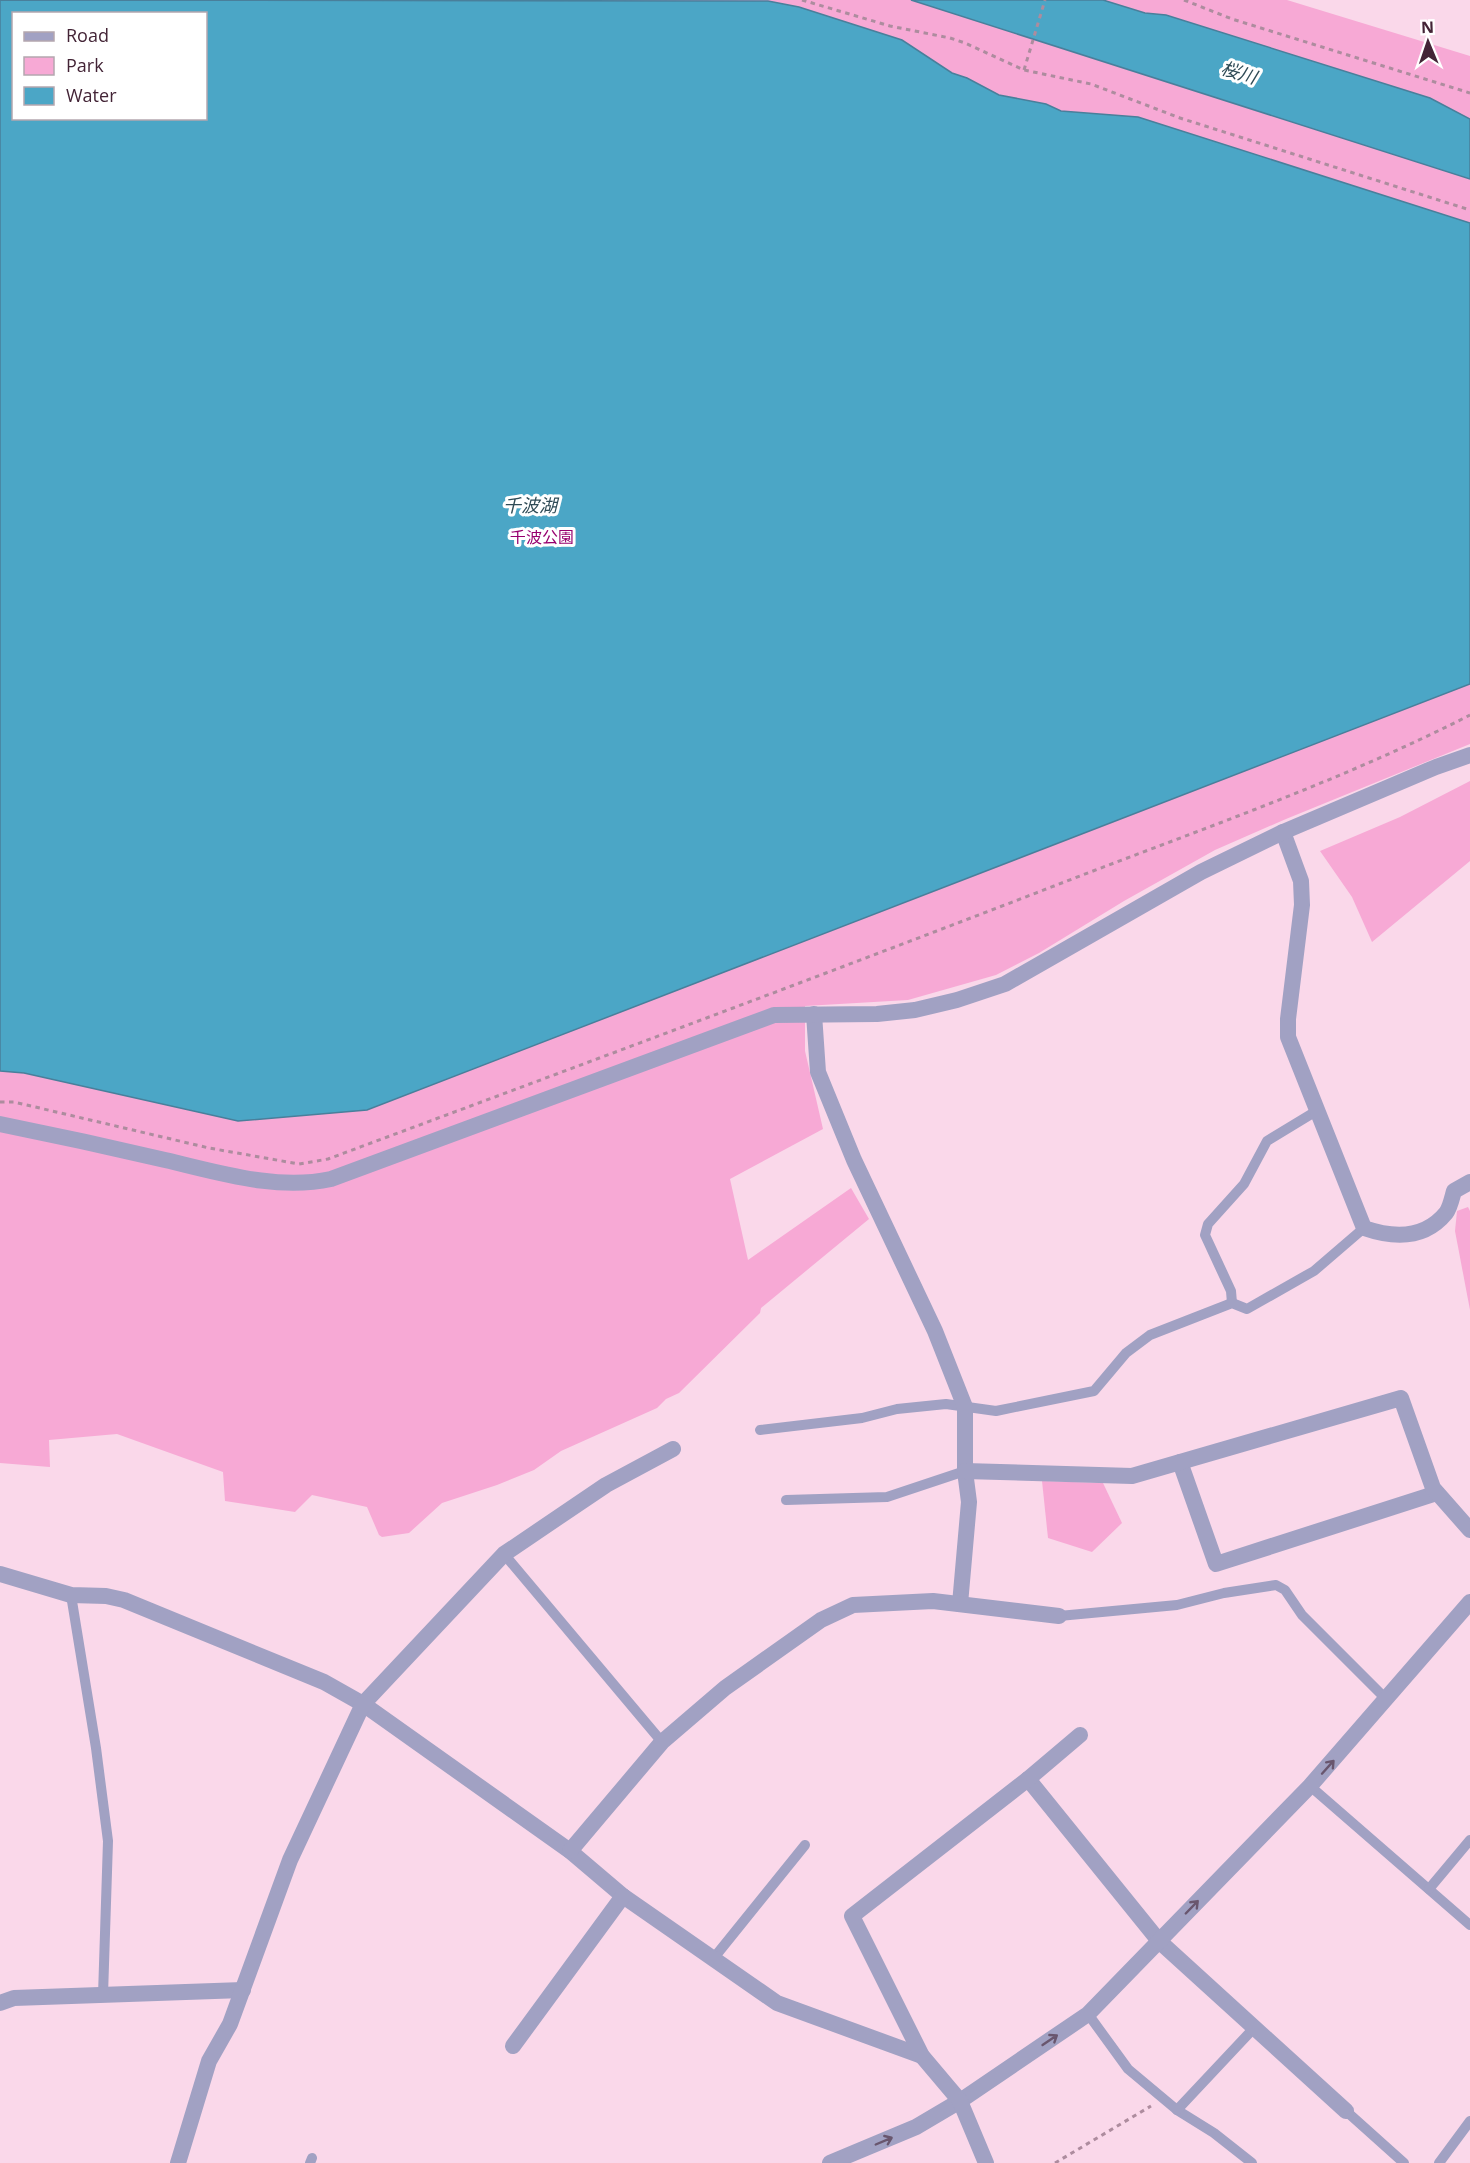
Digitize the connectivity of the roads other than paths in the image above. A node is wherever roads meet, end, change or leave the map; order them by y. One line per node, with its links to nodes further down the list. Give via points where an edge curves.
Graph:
1 (1470, 755): 2 (street)
2 (1283, 832): 3 (street, via 1201,872 1005,984 915,1010); 4 (street, via 1301,881 1302,905 1288,1037)
3 (814, 1014): 5 (street, via 774,1015 311,1184 285,1184 217,1172); 9 (street, via 818,1072 854,1160 935,1331)
4 (1318, 1110): 7 (street); 8 (lane, via 1267,1141 1244,1184 1208,1224 1205,1234 1231,1291)
5 (0, 1124)
6 (1470, 1182): 7 (street, via 1454,1191 1447,1212 1427,1228 1395,1236)
7 (1364, 1227): 8 (lane, via 1314,1271 1246,1309)
8 (1232, 1303): 9 (lane, via 1150,1335 1126,1353 1094,1391 996,1411)
9 (965, 1407): 10 (lane, via 945,1404 897,1409 862,1418); 13 (street)
10 (760, 1430)
11 (673, 1449): 17 (street, via 606,1485)
12 (1180, 1462): 13 (street, via 1132,1476); 14 (street, via 1401,1398); 14 (street, via 1216,1564)
13 (965, 1471): 15 (lane, via 887,1497); 21 (street, via 969,1502)
14 (1437, 1493): 16 (street)
15 (786, 1500)
16 (1470, 1530)
17 (504, 1554): 24 (street); 26 (lane)
18 (0, 1574): 19 (street)
19 (71, 1595): 24 (street, via 124,1600 324,1682); 38 (lane, via 108,1841)
20 (1470, 1602): 23 (street)
21 (960, 1604): 22 (street); 26 (street, via 933,1601 853,1605 820,1620 725,1688)
22 (1059, 1616): 23 (lane, via 1177,1605 1276,1585 1285,1590 1302,1615)
23 (1387, 1700): 28 (street, one-way to 23)
24 (363, 1704): 31 (street); 37 (street, via 290,1860)
25 (1080, 1735): 27 (street)
26 (662, 1742): 31 (street)
27 (1028, 1779): 35 (street); 43 (street, via 852,1916)
28 (1310, 1786): 32 (lane); 35 (street, one-way to 28)
29 (1470, 1840): 32 (lane)
30 (805, 1845): 36 (lane)
31 (570, 1851): 33 (street)
32 (1429, 1889): 34 (lane)
33 (623, 1896): 36 (street); 42 (street)
34 (1470, 1925)
35 (1159, 1941): 40 (street); 41 (street)
36 (713, 1959): 43 (street, via 777,2003)
37 (243, 1990): 38 (street); 48 (street, via 209,2061)
38 (104, 1995): 39 (street, via 14,1998)
39 (0, 2003)
40 (1088, 2014): 44 (street, one-way to 40); 45 (lane, via 1128,2069)
41 (1254, 2028): 45 (lane); 46 (street)
42 (513, 2046)
43 (922, 2056): 44 (street)
44 (960, 2101): 49 (street, one-way to 44, via 916,2127); 50 (street)
45 (1178, 2110): 51 (lane)
46 (1346, 2111): 52 (lane)
47 (1470, 2121): 53 (lane)
48 (178, 2163)
49 (830, 2163)
50 (986, 2163)
51 (1252, 2163)
52 (1404, 2163)
53 (1439, 2163)

